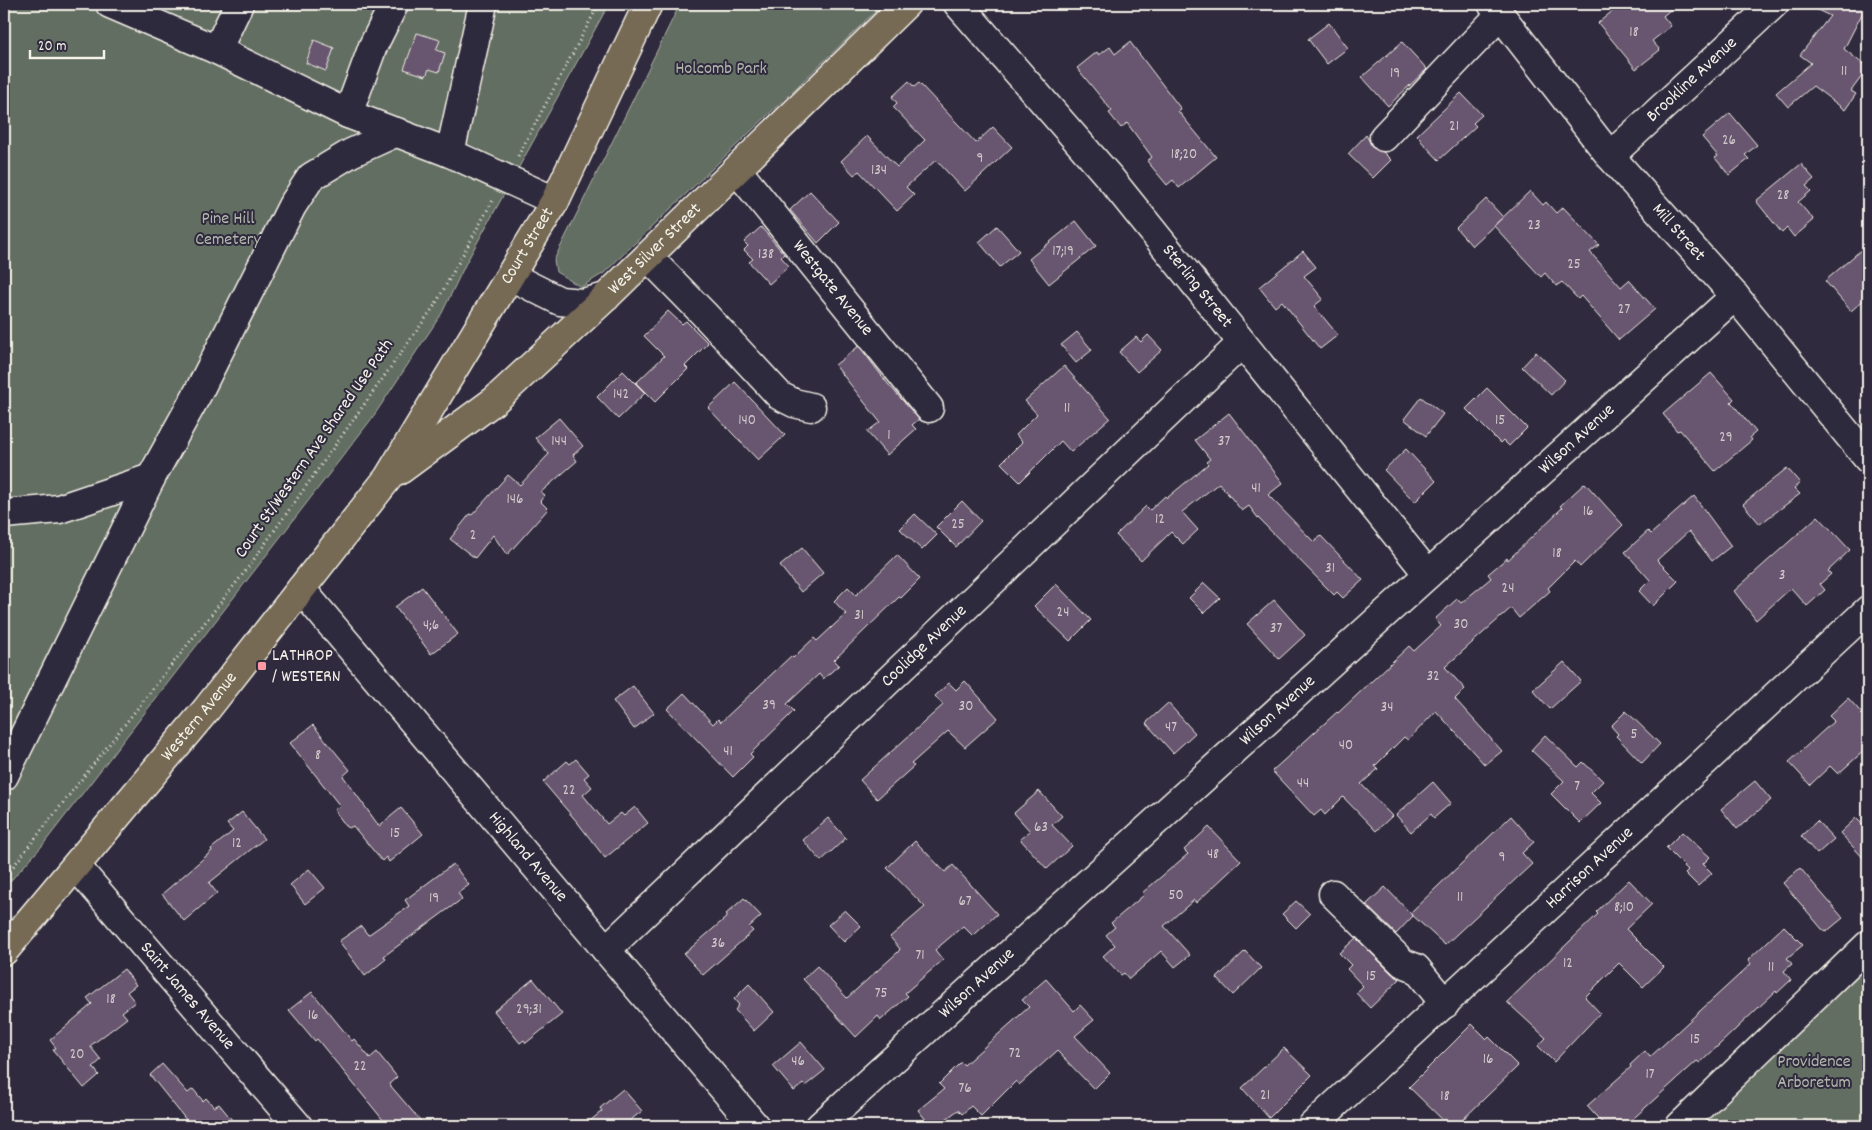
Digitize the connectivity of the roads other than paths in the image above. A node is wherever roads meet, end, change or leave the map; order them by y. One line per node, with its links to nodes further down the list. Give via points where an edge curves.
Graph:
1 (110, 4): 10 (street)
2 (240, 4): 10 (street)
3 (394, 4): 11 (street, via 373,46)
4 (483, 4): 14 (street)
5 (648, 4): 17 (main road, Court Street)
6 (906, 4): 16 (main road, West Silver Street)
7 (958, 4): 22 (street, Sterling Street, via 1110,178)
8 (1774, 4): 15 (street, Brookline Avenue)
9 (1496, 9): 13 (street); 15 (street, Mill Street)
10 (216, 50): 11 (street)
11 (348, 114): 12 (street)
12 (397, 132): 14 (street); 26 (street, via 351,153 312,177 292,206 199,391)
13 (1384, 136)
14 (450, 153): 17 (street)
15 (1610, 156): 20 (street, Mill Street)
16 (737, 170): 18 (main road, West Silver Street); 24 (street, Westgate Avenue)
17 (555, 201): 19 (main road, Court Street)
18 (648, 257): 21 (main road, West Silver Street); 23 (street, via 780,396)
19 (510, 276): 21 (street, via 560,301 582,303); 27 (main road, Court Street)
20 (1734, 296): 25 (street, Mill Street); 29 (street, Wilson Avenue)
21 (606, 297): 27 (main road, West Silver Street, via 494,402)
22 (1242, 343): 29 (street, Sterling Street); 36 (street, Coolidge Avenue)
23 (811, 407)
24 (929, 408)
25 (1868, 459)
26 (151, 478): 28 (street, via 59,509); 32 (street)
27 (388, 478): 30 (main road, Western Avenue)
28 (4, 514)
29 (1428, 574): 41 (street, Wilson Avenue)
30 (301, 589): 33 (main road, Western Avenue, via 206,710); 36 (street, Highland Avenue)
31 (1868, 610): 38 (street, Harrison Avenue)
32 (4, 776)
33 (76, 866): 37 (main road, Western Avenue); 39 (street, Saint James Avenue)
34 (1333, 894): 38 (street, via 1403,963 1416,968)
35 (1868, 945): 43 (street)
36 (606, 950): 40 (street, Highland Avenue)
37 (4, 951)
38 (1445, 1004): 42 (street, Harrison Avenue)
39 (298, 1126)
40 (756, 1126)
41 (820, 1126)
42 (1312, 1126)
43 (1680, 1126)

